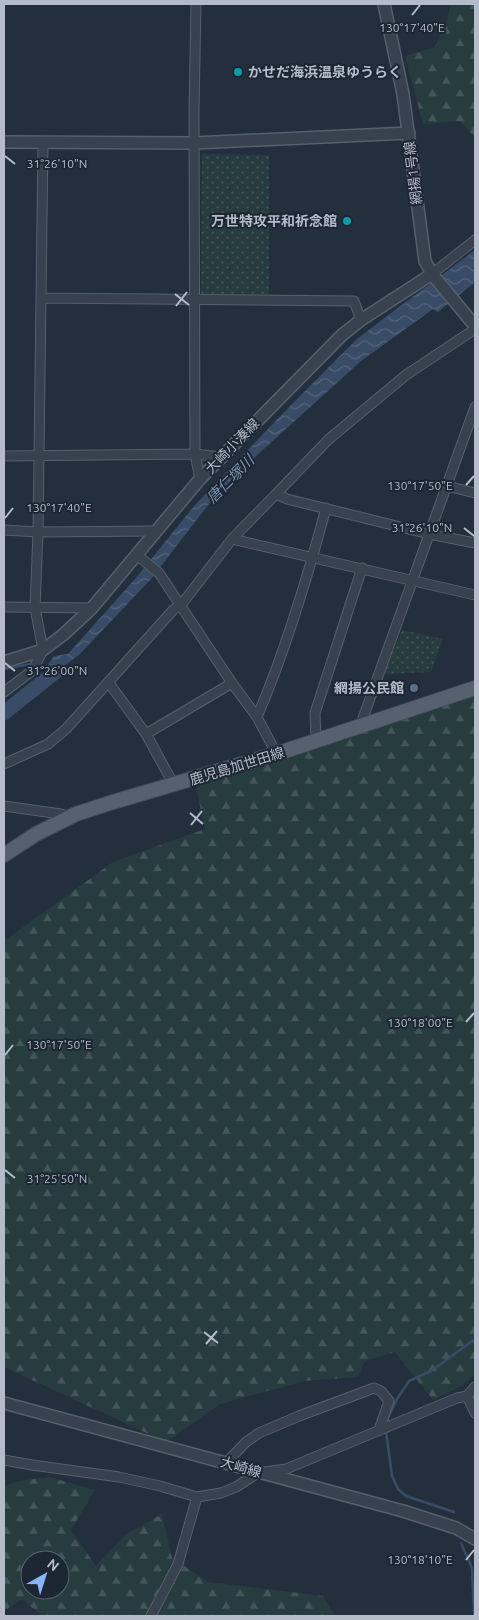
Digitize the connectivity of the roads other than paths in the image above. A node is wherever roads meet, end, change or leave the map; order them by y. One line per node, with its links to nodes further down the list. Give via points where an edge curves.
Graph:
1 (196, 4): 6 (street)
2 (384, 4): 3 (street, 網揚1号線)
3 (408, 133): 6 (street); 8 (street, 網揚1号線, via 422,249)
4 (4, 142): 5 (street)
5 (43, 142): 6 (street); 9 (street)
6 (194, 143): 10 (street)
7 (475, 240): 8 (street, 大崎小湊線)
8 (432, 274): 11 (street, 大崎小湊線); 12 (street, 網揚1号線)
9 (42, 298): 10 (street); 16 (street)
10 (196, 299): 11 (street, via 354,301); 14 (street)
11 (360, 320): 17 (street, 大崎小湊線)
12 (475, 327): 21 (street, via 406,375 329,438)
13 (475, 407): 19 (street)
14 (195, 454): 16 (street); 17 (street); 18 (street)
15 (4, 456): 16 (street)
16 (40, 456): 25 (street)
17 (220, 457): 18 (street, 大崎小湊線)
18 (200, 479): 24 (street, 大崎小湊線)
19 (447, 486): 20 (street); 26 (street)
20 (475, 493)
21 (276, 494): 22 (street); 27 (street)
22 (326, 508): 26 (street); 29 (street)
23 (4, 530): 25 (street)
24 (157, 531): 25 (street); 30 (street, 大崎小湊線)
25 (38, 532): 36 (street)
26 (429, 534): 28 (street); 32 (street)
27 (232, 539): 29 (street); 34 (street)
28 (475, 543)
29 (312, 557): 31 (street); 44 (street, via 275,677)
30 (141, 558): 34 (street, via 159,573); 37 (street, 大崎小湊線)
31 (362, 568): 32 (street); 47 (street, via 315,713)
32 (413, 581): 33 (street); 45 (street)
33 (475, 595)
34 (180, 605): 40 (street); 41 (street)
35 (4, 607): 36 (street)
36 (35, 608): 37 (street); 38 (street)
37 (92, 608): 38 (street, 大崎小湊線)
38 (43, 650): 39 (street, 大崎小湊線); 43 (street, via 33,670)
39 (4, 662)
40 (109, 682): 46 (street); 49 (street, via 48,744)
41 (232, 683): 44 (street); 46 (street)
42 (475, 688): 45 (main road, 鹿児島加世田線)
43 (4, 692)
44 (257, 717): 48 (street)
45 (362, 725): 47 (main road, 鹿児島加世田線)
46 (146, 734): 50 (street)
47 (316, 741): 48 (main road, 鹿児島加世田線)
48 (278, 754): 50 (main road, 鹿児島加世田線)
49 (4, 764)
50 (174, 785): 52 (main road, 鹿児島加世田線)
51 (4, 806): 52 (street)
52 (69, 818): 53 (main road, 鹿児島加世田線)
53 (4, 855)
54 (475, 1387): 55 (street)
55 (467, 1396): 57 (street); 58 (street)
56 (4, 1403): 60 (street, 大崎線)
57 (475, 1413)
58 (379, 1430): 60 (street, via 389,1401 381,1390 374,1388 260,1433 246,1442); 61 (street, via 286,1469)
59 (4, 1460): 62 (street, via 119,1477)
60 (226, 1463): 61 (street, 大崎線)
61 (258, 1473): 62 (street, via 221,1493); 63 (street, 大崎線, via 403,1511 456,1528)
62 (197, 1497): 64 (street, via 178,1564)
63 (475, 1539)
64 (151, 1616)

